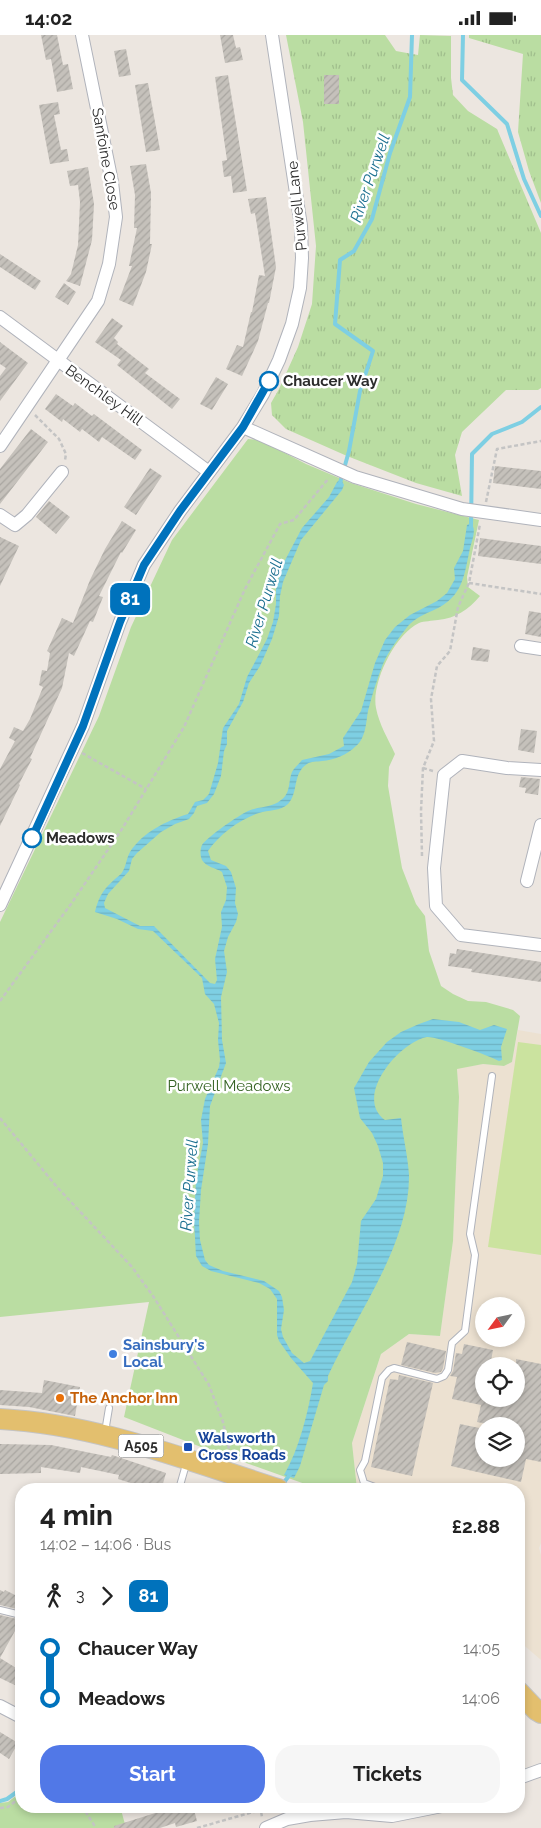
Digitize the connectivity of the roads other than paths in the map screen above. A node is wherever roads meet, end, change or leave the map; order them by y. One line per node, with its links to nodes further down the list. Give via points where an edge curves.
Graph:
1 (82, 35): 4 (street, Sanfoine Close, via 116,217 110,264 98,301)
2 (272, 35): 5 (street, Purwell Lane, via 301,226 300,288 292,325 279,359)
3 (0, 317): 4 (street, Benchley Hill)
4 (58, 361): 6 (street, Sanfoine Close); 8 (street, Benchley Hill)
5 (243, 427): 8 (street, Purwell Lane); 10 (street, via 354,477 462,509)
6 (0, 446)
7 (62, 472): 9 (street, via 16,525)
8 (209, 472): 16 (street, Purwell Lane, via 144,565 73,748)
9 (0, 515)
10 (541, 519)
11 (521, 646): 12 (street)
12 (541, 649)
13 (541, 770): 17 (street, via 462,761 444,775 434,867 436,906 461,935)
14 (541, 825): 15 (street)
15 (527, 881)
16 (0, 905)
17 (541, 945)
18 (492, 1076): 25 (lane, via 470,1234 475,1255 465,1331 452,1343 444,1376 437,1379 394,1368 382,1378 365,1461 360,1470)
19 (109, 1408): 21 (lane)
20 (0, 1419): 21 (main road, A505, via 67,1426)
21 (104, 1436): 22 (main road, A505)
22 (187, 1460): 23 (lane); 24 (main road, A505)
23 (181, 1483)
24 (259, 1483)
25 (364, 1483)
26 (0, 1609): 27 (lane)
27 (15, 1613)
28 (525, 1699): 31 (main road)
29 (0, 1706): 30 (street)
30 (15, 1714)
31 (539, 1715)
32 (541, 1770): 33 (street)
33 (525, 1777)
34 (346, 1813): 36 (street, via 392,1816)
35 (346, 1813): 37 (street, via 287,1819)
36 (407, 1813)
37 (266, 1828)

